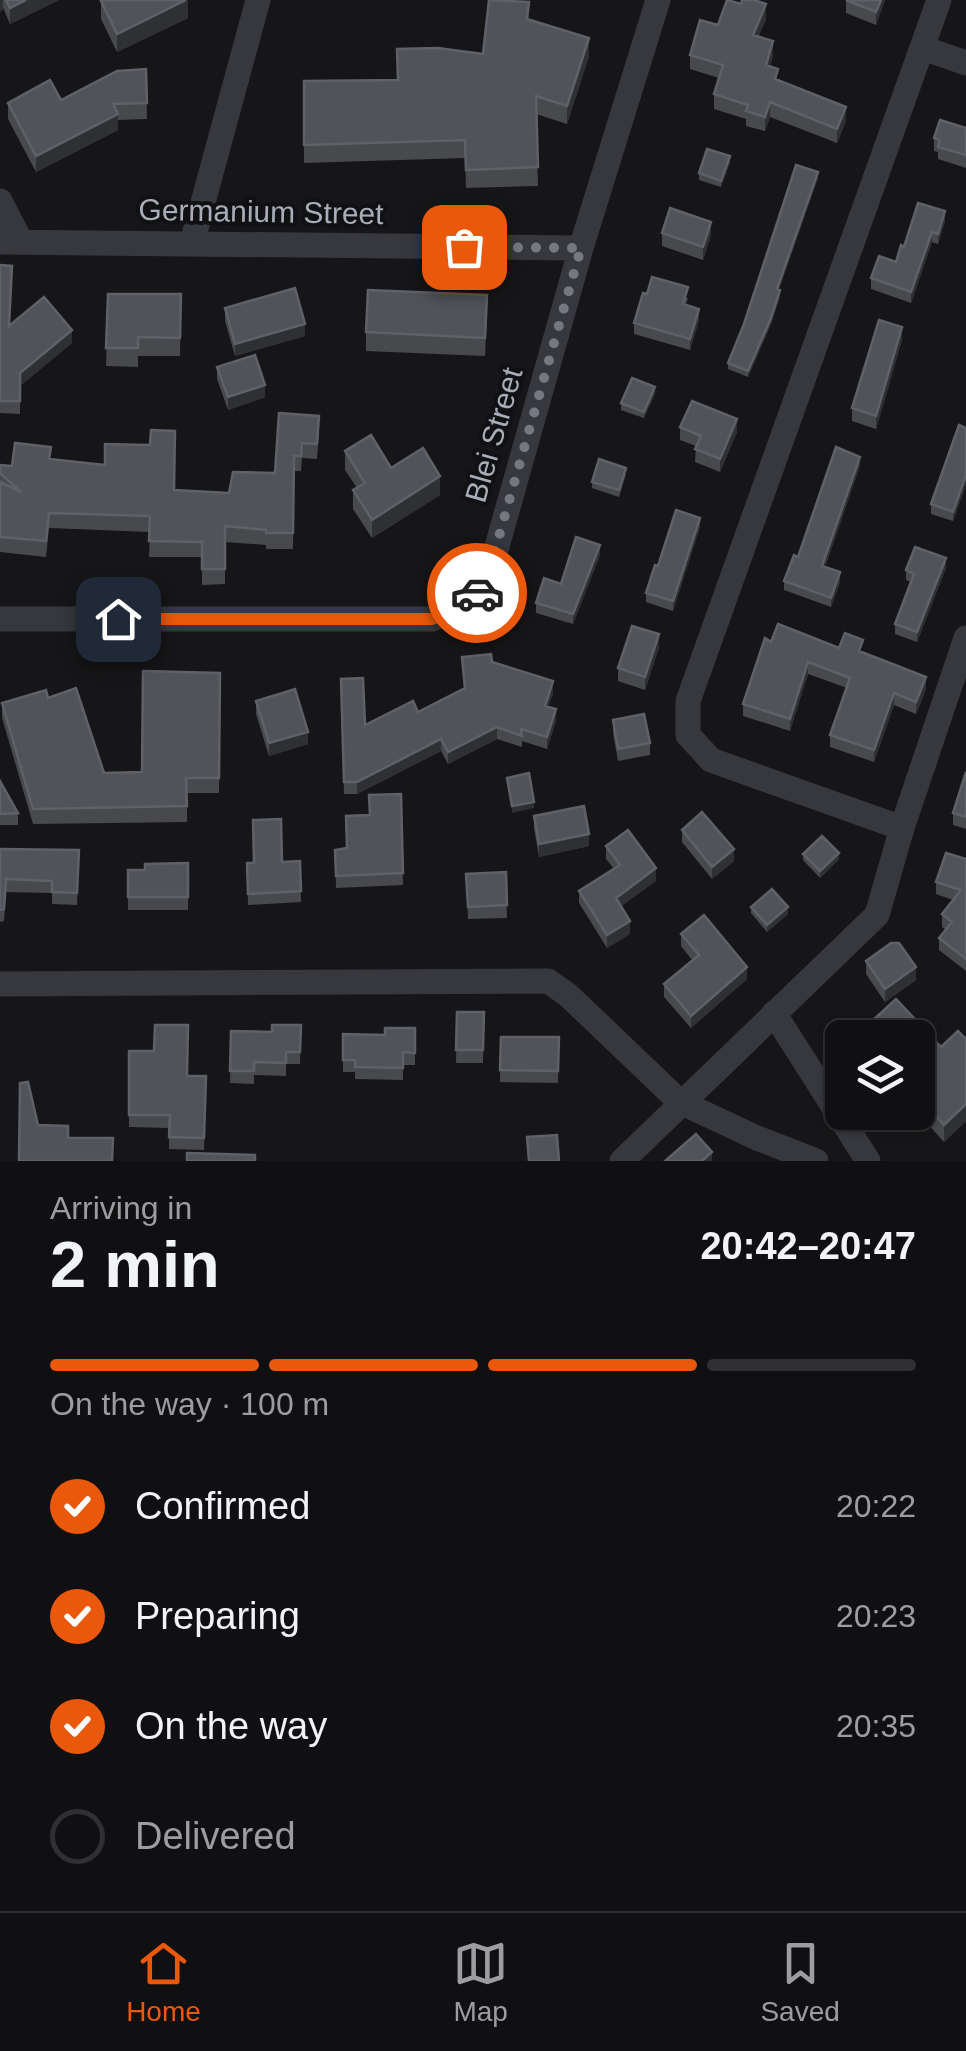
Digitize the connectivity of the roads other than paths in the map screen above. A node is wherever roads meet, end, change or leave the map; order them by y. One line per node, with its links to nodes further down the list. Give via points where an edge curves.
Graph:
1 (258, 0): 8 (street)
2 (658, 0): 9 (street, Blei Street)
3 (939, 0): 4 (street)
4 (923, 48): 5 (street); 12 (street, via 688,701 688,735 711,760)
5 (966, 63)
6 (0, 201): 7 (street)
7 (10, 242): 8 (street, Germanium Street)
8 (192, 244): 9 (street, Germanium Street)
9 (581, 248): 10 (street, Blei Street, via 486,582 465,606 432,619)
10 (0, 619)
11 (966, 638): 12 (street)
12 (902, 828): 14 (street, via 877,915)
13 (0, 984): 15 (street, via 548,980)
14 (774, 1013): 15 (street); 18 (street)
15 (680, 1102): 16 (street); 17 (street)
16 (622, 1161)
17 (816, 1161)
18 (868, 1161)

